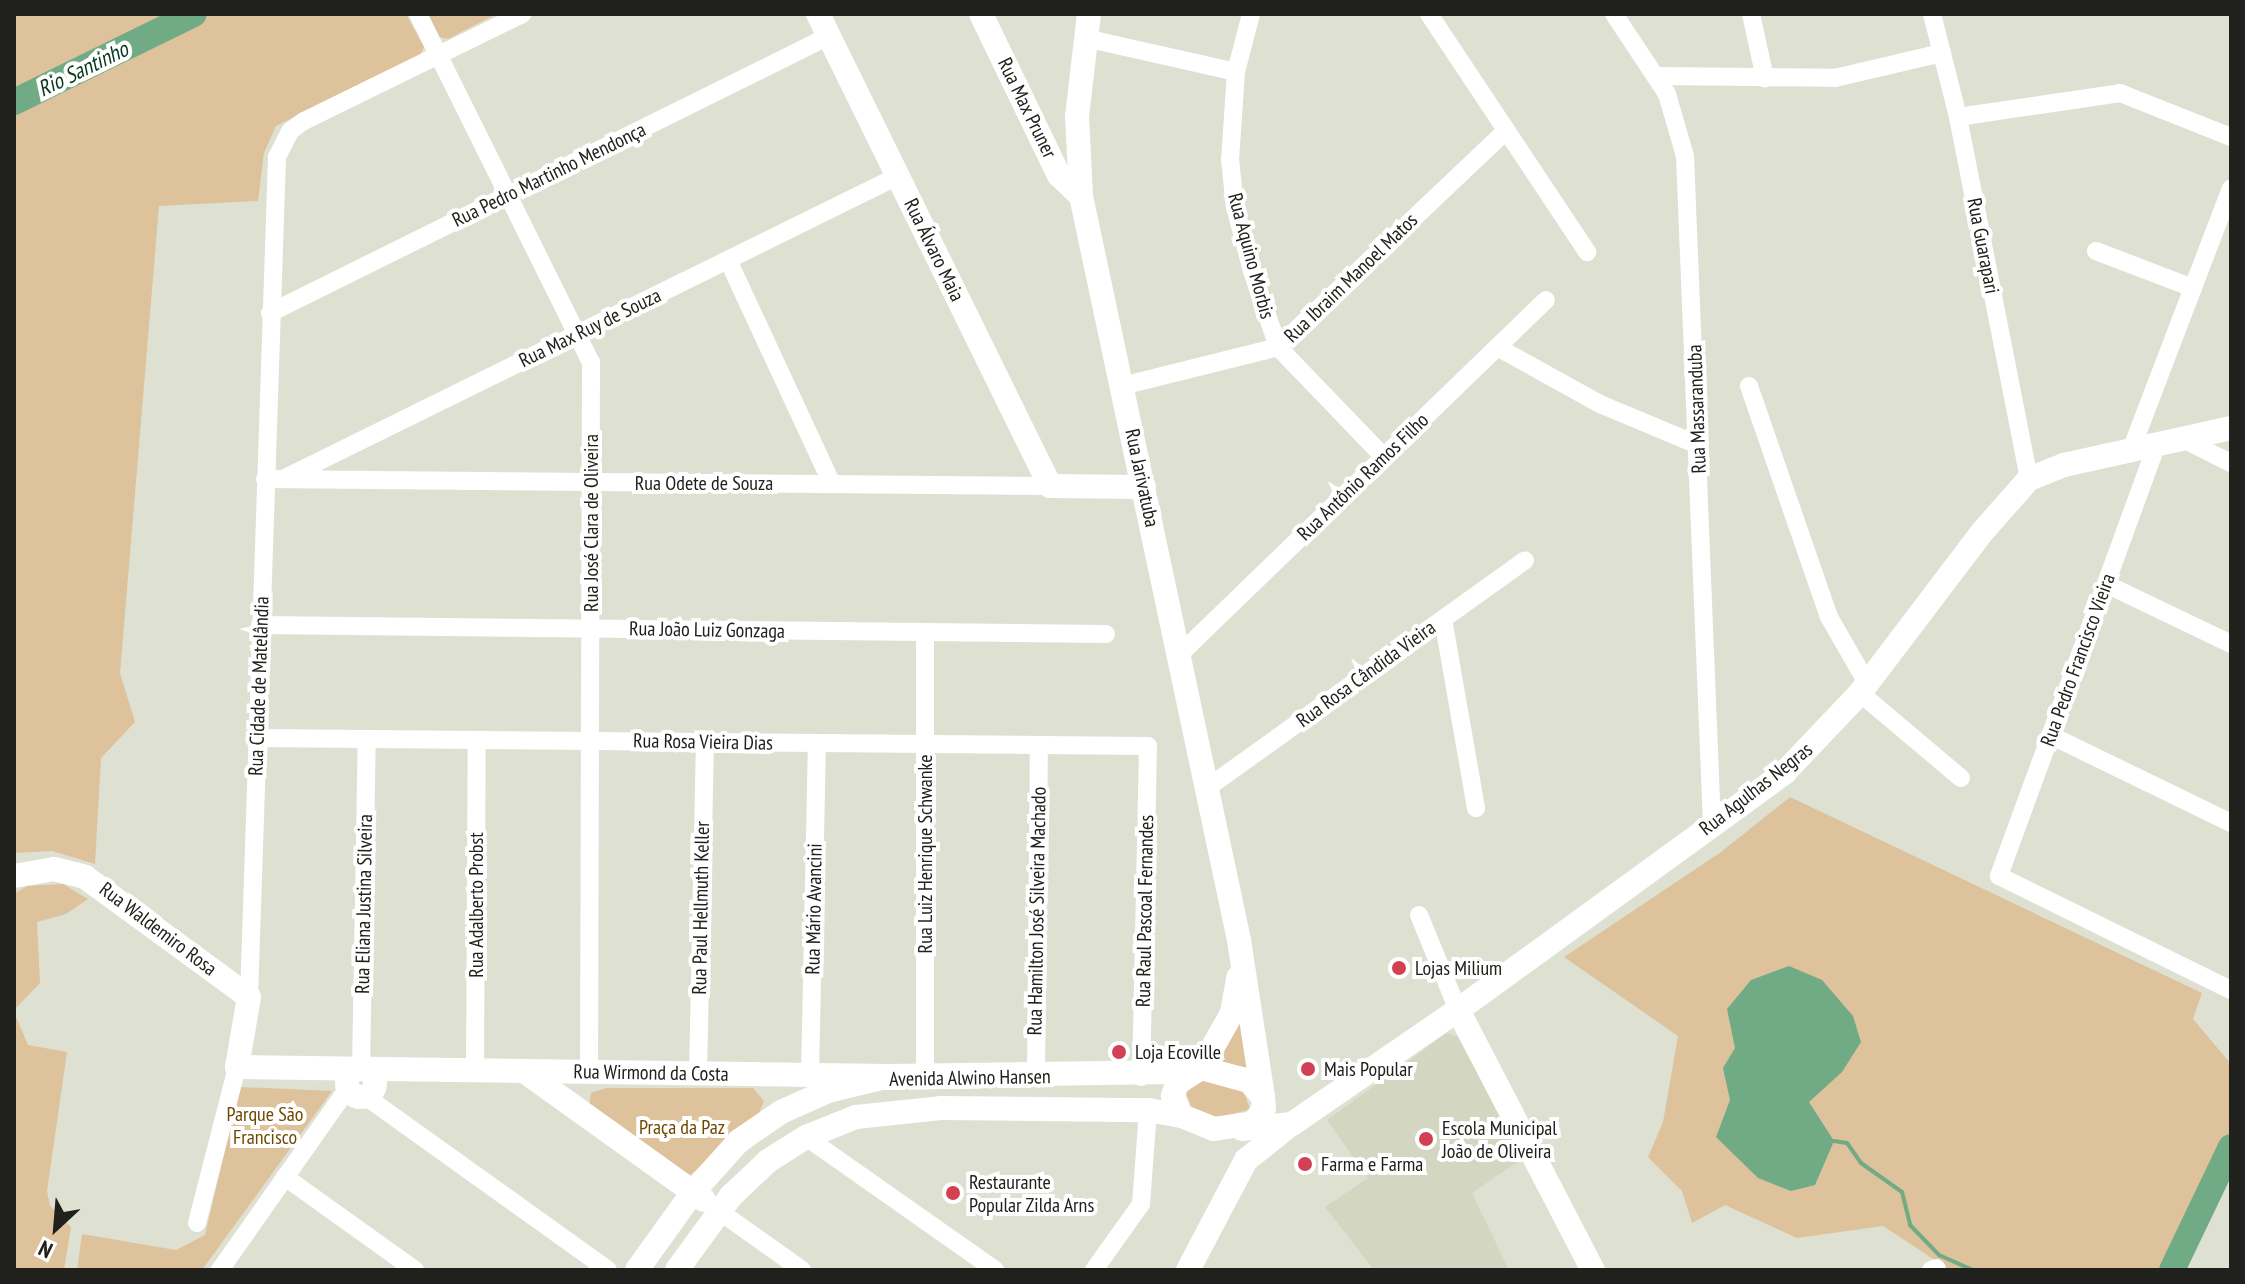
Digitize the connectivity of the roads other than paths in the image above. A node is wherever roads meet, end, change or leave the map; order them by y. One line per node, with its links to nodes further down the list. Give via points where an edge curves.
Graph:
1 (418, 14): 13 (street, Rua José Clara de Oliveira)
2 (522, 14): 13 (street)
3 (818, 14): 11 (street, Rua Álvaro Maia)
4 (981, 14): 23 (street, Rua Max Pruner, via 1059,175)
5 (1251, 14): 14 (street, Rua Aquino Morbis)
6 (1429, 14): 18 (street)
7 (1614, 14): 15 (street, Rua Massaranduba)
8 (1751, 14): 16 (street)
9 (1932, 14): 12 (street, Rua Guarapari)
10 (1087, 26): 14 (street); 23 (street, Rua Jarivatuba, via 1077,116)
11 (829, 36): 20 (street, Rua Álvaro Maia); 22 (street, Rua Pedro Martinho Mendonça)
12 (1942, 53): 16 (street, via 1853,76); 17 (street, Rua Guarapari)
13 (438, 55): 22 (street, Rua José Clara de Oliveira); 29 (street, Rua Cidade de Matelândia, via 304,121 281,144 274,172)
14 (1236, 72): 31 (street, Rua Aquino Morbis, via 1230,146 1233,193)
15 (1656, 76): 16 (street); 38 (street, Rua Massaranduba, via 1674,108 1685,156)
16 (1765, 78)
17 (1958, 117): 19 (street, via 2120,93); 42 (street, Rua Guarapari)
18 (1507, 130): 25 (street); 31 (street, Rua Ibraim Manoel Matos)
19 (2231, 137)
20 (898, 176): 26 (street, Rua Max Ruy de Souza); 46 (street, Rua Álvaro Maia)
21 (2231, 188): 27 (street)
22 (507, 195): 29 (street, Rua Pedro Martinho Mendonça); 30 (street, Rua José Clara de Oliveira)
23 (1081, 196): 33 (street, Rua Jarivatuba)
24 (2096, 251): 27 (street)
25 (1587, 252)
26 (728, 260): 30 (street, Rua Max Ruy de Souza); 45 (street)
27 (2193, 288): 39 (street)
28 (1546, 300): 32 (street, Rua Antônio Ramos Filho)
29 (270, 313): 43 (street, Rua Cidade de Matelândia)
30 (576, 335): 43 (street, Rua Max Ruy de Souza); 44 (street, Rua José Clara de Oliveira, via 591,362)
31 (1278, 347): 33 (street, Rua Ibraim Manoel Matos); 40 (street, Rua Aquino Morbis)
32 (1497, 347): 38 (street, via 1600,404); 40 (street, Rua Antônio Ramos Filho)
33 (1122, 386): 47 (street, Rua Jarivatuba)
34 (1749, 386): 57 (street, via 1829,617)
35 (2231, 428): 36 (street)
36 (2183, 439): 37 (street); 41 (street)
37 (2157, 444): 39 (street); 49 (street, Rua Pedro Francisco Vieira)
38 (1698, 445): 72 (street, Rua Massaranduba)
39 (2131, 450): 42 (street)
40 (1384, 457): 56 (street, Rua Antônio Ramos Filho)
41 (2231, 463)
42 (2029, 479): 57 (street, Rua Agulhas Negras)
43 (273, 480): 44 (street, Rua Odete de Souza); 51 (street, Rua Cidade de Matelândia)
44 (591, 482): 45 (street, Rua Odete de Souza); 52 (street, Rua José Clara de Oliveira)
45 (832, 484): 46 (street, Rua Odete de Souza)
46 (1050, 486): 47 (street, Rua Odete de Souza)
47 (1144, 487): 56 (street, Rua Jarivatuba)
48 (1525, 560): 50 (street, Rua Rosa Cândida Vieira)
49 (2106, 584): 55 (street); 58 (street, Rua Pedro Francisco Vieira)
50 (1443, 619): 69 (street, Rua Rosa Cândida Vieira); 70 (street)
51 (260, 625): 52 (street, Rua João Luiz Gonzaga); 59 (street, Rua Cidade de Matelândia)
52 (591, 629): 53 (street, Rua João Luiz Gonzaga); 62 (street, Rua José Clara de Oliveira)
53 (925, 632): 54 (street, Rua João Luiz Gonzaga); 65 (street, Rua Luiz Henrique Schwanke)
54 (1106, 634)
55 (2231, 644)
56 (1180, 654): 69 (street, Rua Jarivatuba)
57 (1863, 688): 68 (street); 72 (street, Rua Agulhas Negras, via 1807,753)
58 (2050, 735): 71 (street); 76 (street, Rua Pedro Francisco Vieira, via 1999,876)
59 (257, 738): 60 (street, Rua Rosa Vieira Dias); 77 (street, Rua Cidade de Matelândia)
60 (367, 739): 61 (street, Rua Rosa Vieira Dias); 90 (street, Rua Eliana Justina Silveira)
61 (477, 740): 62 (street, Rua Rosa Vieira Dias); 80 (street, Rua Adalberto Probst)
62 (591, 741): 63 (street, Rua Rosa Vieira Dias); 83 (street, Rua José Clara de Oliveira)
63 (705, 742): 64 (street, Rua Rosa Vieira Dias); 84 (street, Rua Paul Hellmuth Keller)
64 (817, 743): 65 (street, Rua Rosa Vieira Dias); 85 (street, Rua Mário Avancini)
65 (925, 744): 66 (street, Rua Rosa Vieira Dias); 87 (street, Rua Luiz Henrique Schwanke)
66 (1039, 745): 67 (street, Rua Rosa Vieira Dias); 88 (street, Rua Hamilton José Silveira Machado)
67 (1148, 746): 89 (street, Rua Raul Pascoal Fernandes)
68 (1961, 778)
69 (1207, 788): 75 (street, Rua Jarivatuba)
70 (1476, 808)
71 (2231, 823)
72 (1712, 824): 78 (street, Rua Agulhas Negras)
73 (14, 876): 77 (street, Rua Waldemiro Rosa, via 54,869 85,877)
74 (1419, 915): 78 (street)
75 (1239, 940): 81 (street, Rua Jarivatuba, via 1232,1013); 94 (street, Rua Jarivatuba)
76 (2231, 990)
77 (249, 997): 79 (street, Rua Cidade de Matelândia)
78 (1458, 1010): 91 (street, Rua Agulhas Negras); 109 (street)
79 (237, 1067): 90 (street, Rua Wirmond da Costa, via 319,1068); 99 (street, Rua Cidade de Matelândia)
80 (475, 1070): 82 (street, Rua Wirmond da Costa); 90 (street, Rua Wirmond da Costa, via 412,1070)
81 (1195, 1070): 89 (street, Avenida Alwino Hansen); 93 (street, Rua Jarivatuba, via 1177,1083 1173,1096); 94 (street, via 1249,1081)
82 (524, 1071): 83 (street, Rua Wirmond da Costa); 97 (street)
83 (589, 1072): 84 (street, Rua Wirmond da Costa)
84 (698, 1074): 85 (street, Rua Wirmond da Costa)
85 (810, 1075): 86 (street, Rua Wirmond da Costa)
86 (890, 1076): 87 (street, Avenida Alwino Hansen); 97 (street, Avenida Alwino Hansen, via 828,1091 771,1118 739,1141)
87 (925, 1076): 88 (street, Avenida Alwino Hansen)
88 (1036, 1076): 89 (street, Avenida Alwino Hansen)
89 (1141, 1077)
90 (361, 1086): 96 (street); 102 (street)
91 (1328, 1099): 94 (street, Rua Agulhas Negras); 94 (street, Rua Agulhas Negras, via 1292,1124)
92 (1148, 1110): 93 (street, Avenida Alwino Hansen); 95 (street, Avenida Alwino Hansen, via 904,1108 856,1117); 107 (street, via 1141,1204)
93 (1181, 1116): 94 (street, Avenida Alwino Hansen)
94 (1253, 1127): 108 (street)
95 (806, 1137): 98 (street, Avenida Alwino Hansen, via 768,1161); 106 (street)
96 (285, 1177): 100 (street); 101 (street)
97 (693, 1192): 98 (street); 103 (street, Avenida Alwino Hansen)
98 (719, 1211): 104 (street, Avenida Alwino Hansen); 105 (street)
99 (197, 1223)
100 (222, 1269)
101 (415, 1270)
102 (608, 1270)
103 (637, 1270)
104 (677, 1270)
105 (802, 1270)
106 (995, 1270)
107 (1094, 1270)
108 (1188, 1270)
109 (1593, 1270)

